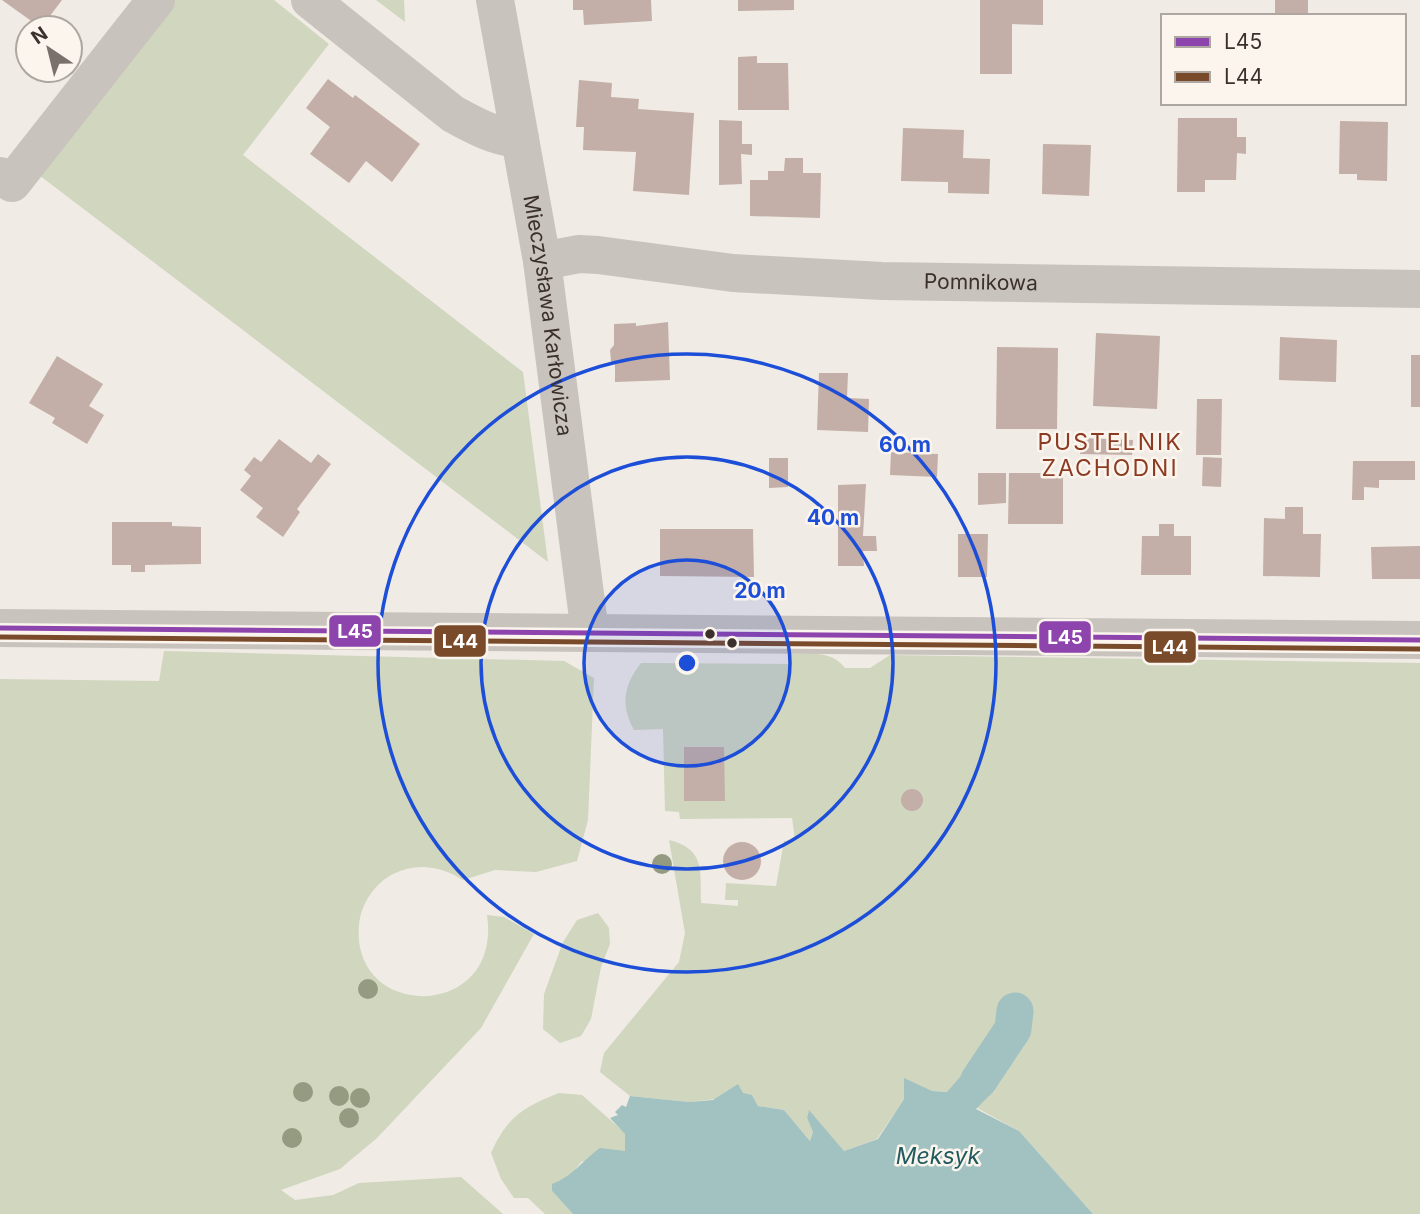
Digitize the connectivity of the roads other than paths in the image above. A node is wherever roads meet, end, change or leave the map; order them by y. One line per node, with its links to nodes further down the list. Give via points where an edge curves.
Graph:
1 (156, 0): 5 (street)
2 (310, 0): 4 (street, via 453,114 504,138)
3 (495, 0): 4 (street, Mieczysława Karłowicza)
4 (520, 139): 6 (street, Mieczysława Karłowicza)
5 (6, 180)
6 (542, 261): 7 (street, Pomnikowa, via 598,255 733,272 882,281); 9 (street, Mieczysława Karłowicza)
7 (1420, 289)
8 (0, 628): 9 (street)
9 (590, 633): 10 (street)
10 (1420, 640)

